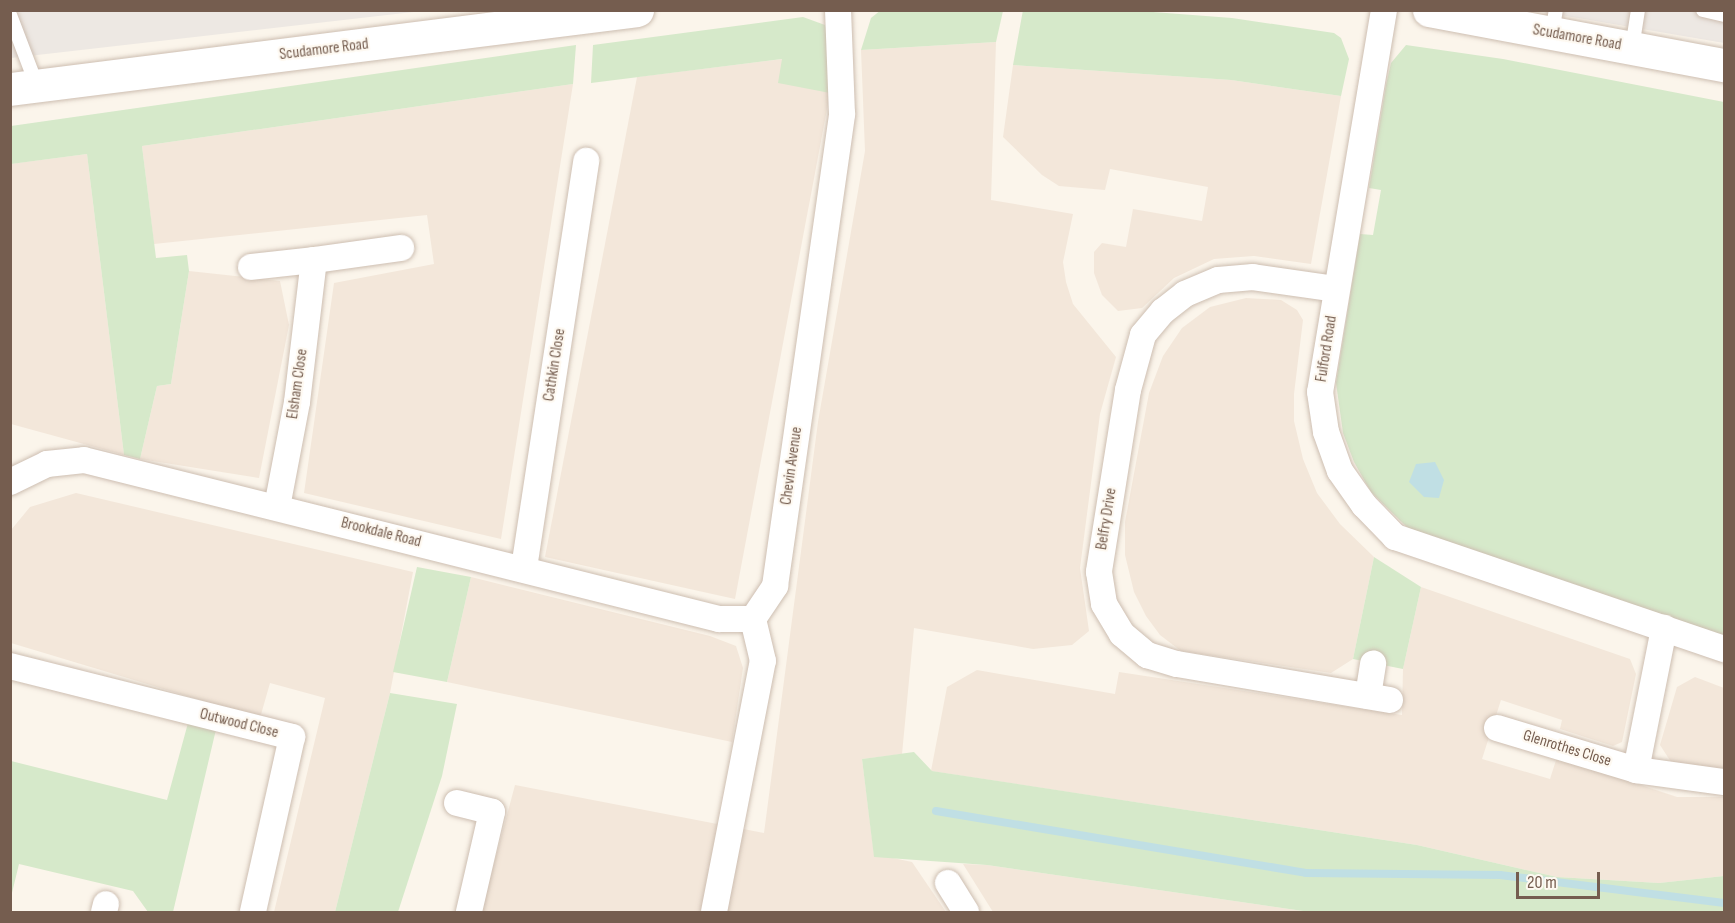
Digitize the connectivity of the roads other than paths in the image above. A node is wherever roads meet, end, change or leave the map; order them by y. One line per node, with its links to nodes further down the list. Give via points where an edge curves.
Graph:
1 (638, 10): 12 (street, Scudamore Road)
2 (838, 10): 21 (street, Chevin Avenue, via 842,114 775,586)
3 (1384, 10): 17 (street, Fulford Road)
4 (1429, 10): 9 (street, Scudamore Road)
5 (1638, 10): 10 (lane)
6 (1703, 10): 8 (lane)
7 (10, 15): 12 (lane)
8 (1725, 15)
9 (1554, 22): 10 (street, Scudamore Road)
10 (1632, 48): 11 (street, Scudamore Road)
11 (1725, 65)
12 (24, 87)
13 (586, 161): 20 (street, Cathkin Close)
14 (401, 248): 15 (street)
15 (314, 260): 16 (street); 19 (street, Elsham Close, via 297,402)
16 (251, 267)
17 (1336, 289): 22 (street, Fulford Road, via 1320,392 1326,432 1340,471 1364,505 1395,537); 24 (street, Belfry Drive, via 1253,277 1218,280 1185,294 1163,311 1143,335 1128,390 1099,572 1104,604 1122,634 1147,655 1177,664 1379,698)
18 (12, 479): 19 (street, Brookdale Road, via 47,464 84,460)
19 (277, 507): 20 (street, Brookdale Road)
20 (524, 568): 21 (street, Brookdale Road, via 719,619)
21 (753, 619): 33 (street, via 762,661)
22 (1664, 628): 23 (street, Fulford Road); 27 (street)
23 (1725, 649)
24 (1373, 663)
25 (10, 666): 31 (street, Outwood Close, via 292,737)
26 (1497, 728): 27 (street, Glenrothes Close)
27 (1636, 770): 28 (street, Glenrothes Close)
28 (1725, 782)
29 (457, 803): 32 (street, via 492,812)
30 (948, 883): 34 (street)
31 (253, 912)
32 (469, 912)
33 (714, 912)
34 (966, 912)

